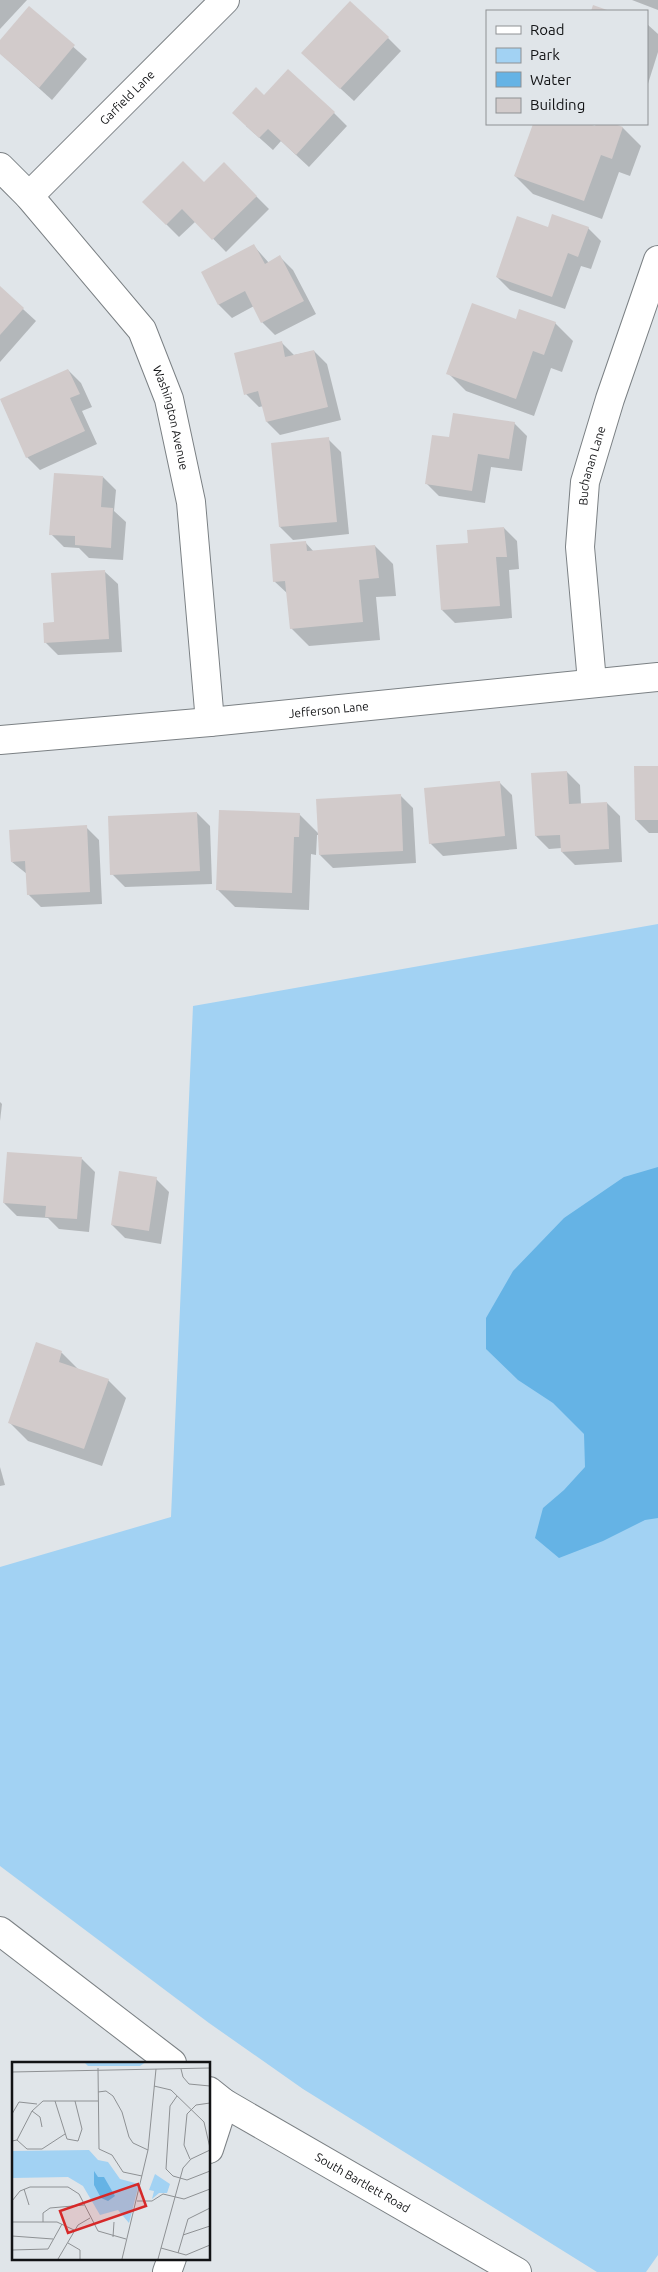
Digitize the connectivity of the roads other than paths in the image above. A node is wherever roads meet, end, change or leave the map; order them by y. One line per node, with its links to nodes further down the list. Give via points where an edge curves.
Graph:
1 (225, 0): 3 (street, Garfield Lane)
2 (0, 167): 3 (street, Washington Avenue)
3 (29, 196): 7 (street, Washington Avenue, via 142,330 169,399 192,502)
4 (658, 260): 6 (street, Buchanan Lane, via 585,482 580,547)
5 (658, 677): 6 (street, Jefferson Lane)
6 (592, 682): 7 (street, Jefferson Lane)
7 (210, 722): 8 (street, Jefferson Lane)
8 (0, 740)
9 (0, 1931): 10 (street)
10 (171, 2062)
11 (216, 2097): 12 (street); 15 (street, South Bartlett Road)
12 (210, 2142)
13 (171, 2260): 14 (street)
14 (167, 2272)
15 (517, 2272)

